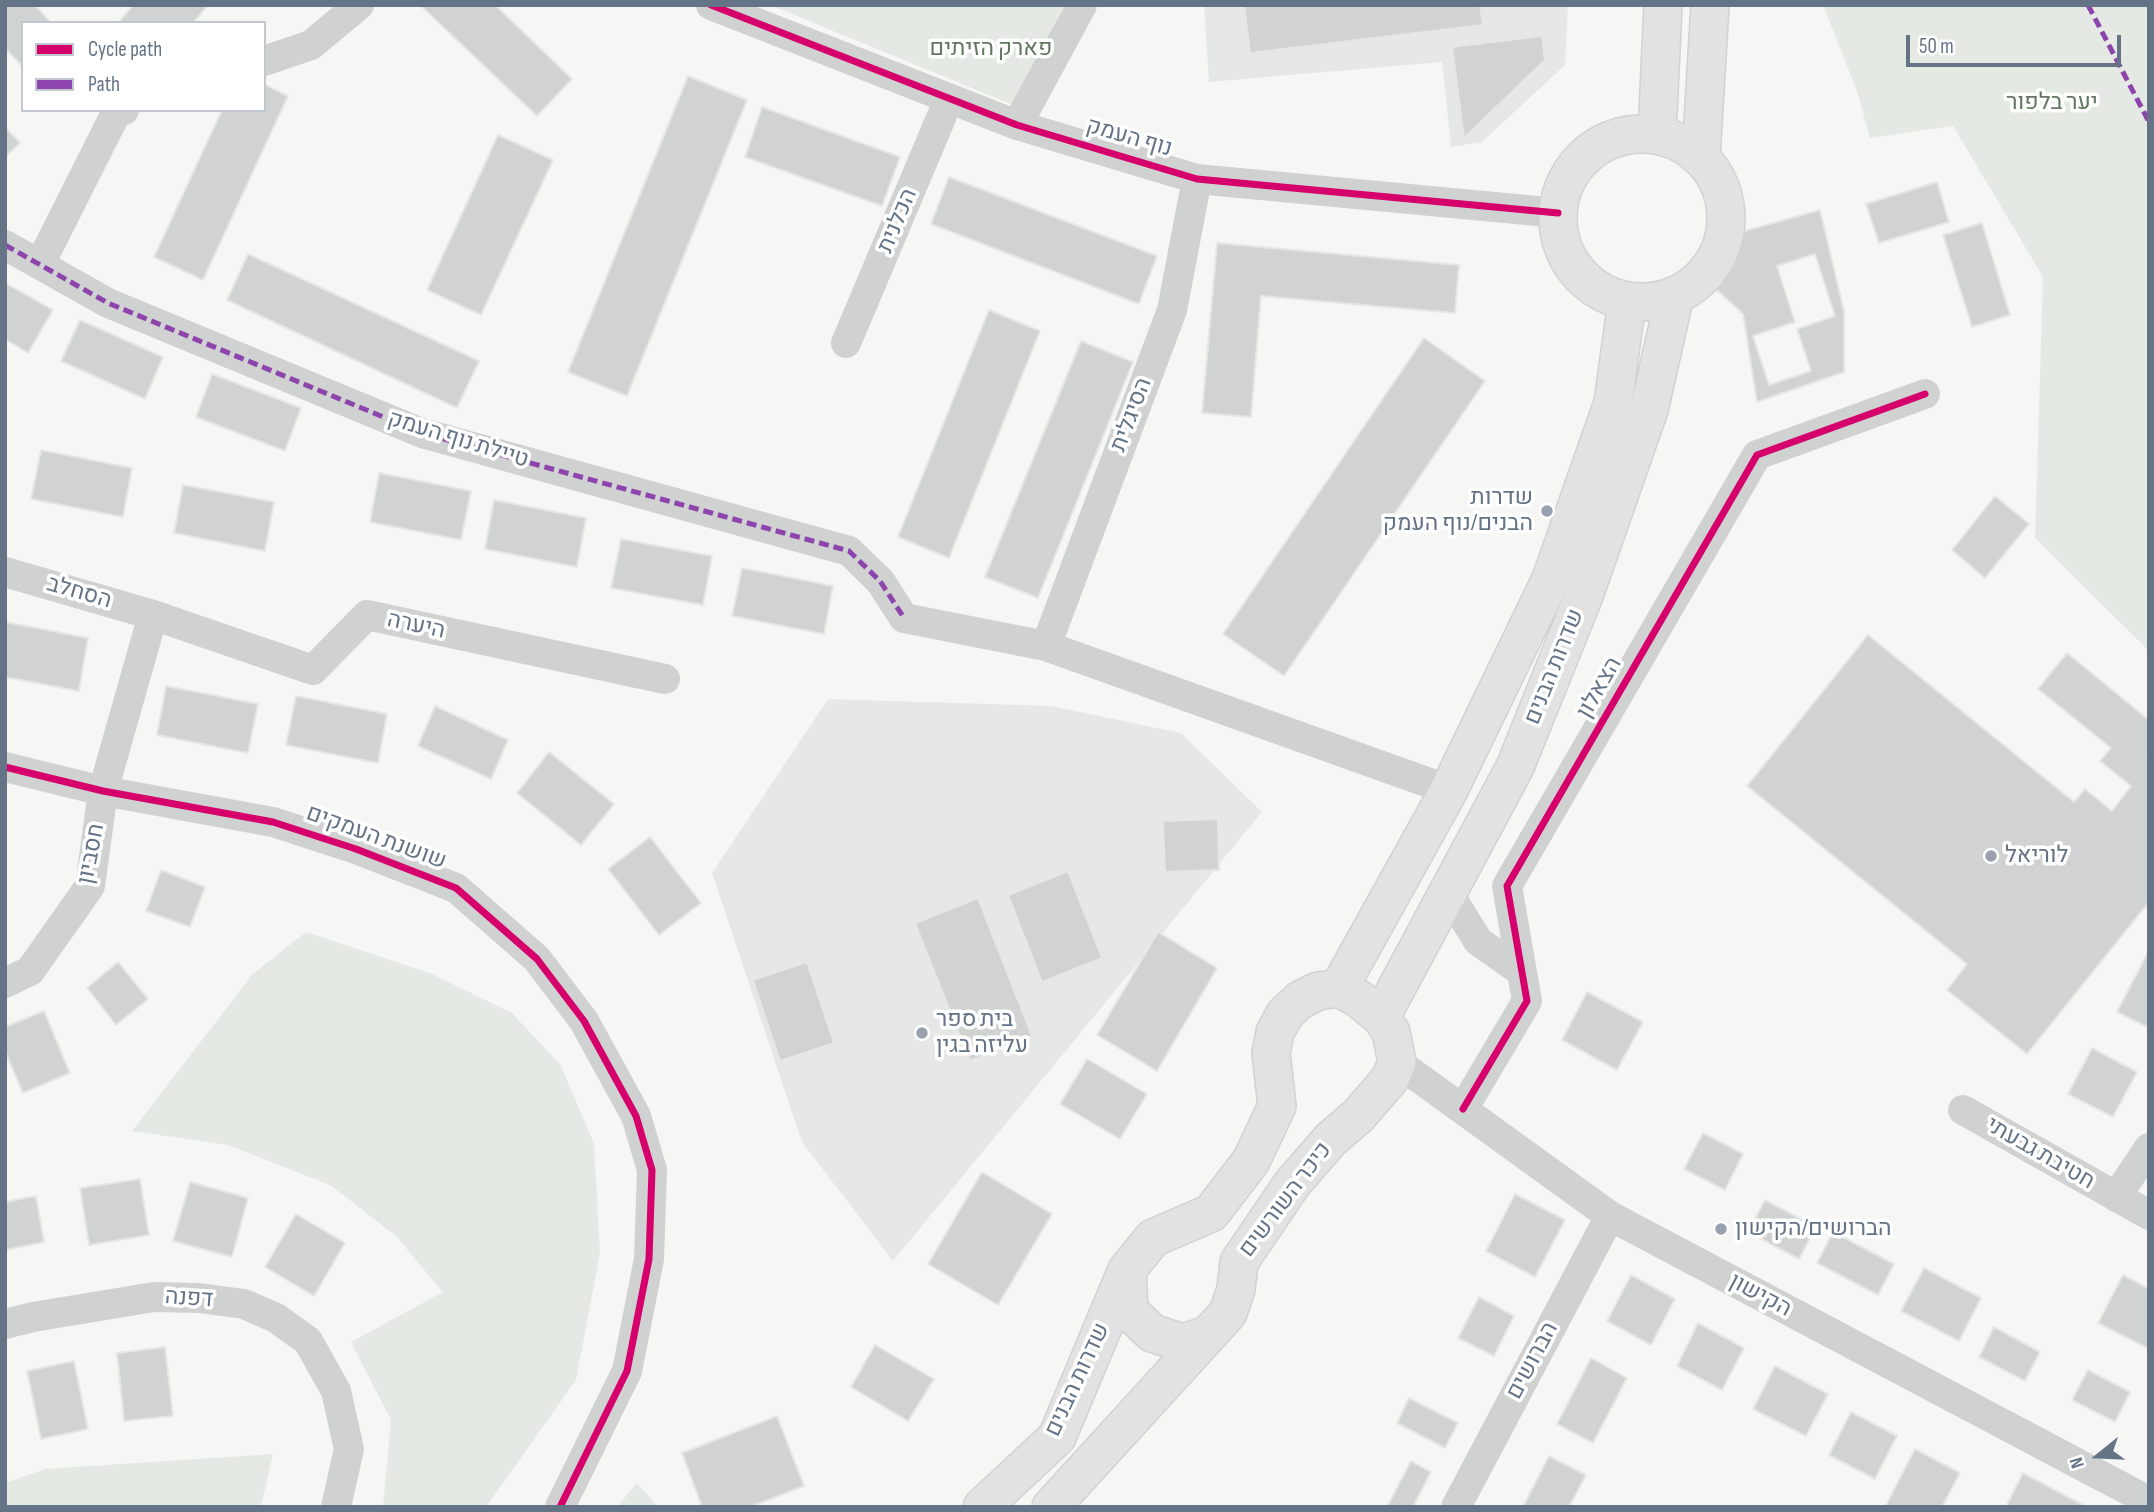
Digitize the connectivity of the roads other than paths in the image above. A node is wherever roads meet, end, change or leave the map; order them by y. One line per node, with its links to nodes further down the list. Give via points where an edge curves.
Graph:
1 (359, 5): 6 (street, via 311,45)
2 (710, 5): 7 (street, נוף העמק)
3 (1082, 5): 9 (street)
4 (1664, 5): 10 (main road)
5 (1710, 5): 11 (main road)
6 (266, 60)
7 (949, 99): 9 (street, נוף העמק); 18 (street, הכלנית)
8 (119, 112): 15 (street)
9 (1017, 125): 12 (street, נוף העמק)
10 (1657, 135): 11 (main road, via 1681,143); 13 (main road, via 1629,134 1602,143 1580,161 1564,185)
11 (1701, 158): 16 (main road, via 1717,180 1725,206 1725,234 1715,259 1698,281)
12 (1198, 179): 13 (street, נוף העמק); 22 (street, הסיגלית, via 1172,310)
13 (1558, 213): 17 (main road, via 1560,237 1569,260 1584,279)
14 (5, 245): 15 (street, טיילת נוף העמק)
15 (40, 264): 22 (street, טיילת נוף העמק, via 108,303 422,433 849,551 880,581 904,618)
16 (1675, 295): 17 (main road, via 1651,302); 27 (main road, שדרות הבנים, via 1649,410 1585,593 1515,767)
17 (1627, 301): 25 (main road, שדרות הבנים, via 1612,403 1551,579)
18 (846, 343)
19 (1925, 394): 28 (street, הצאלון, via 1758,455 1507,886)
20 (5, 572): 21 (street, הסחלב)
21 (153, 615): 23 (street, היערה, via 313,670 367,615); 26 (street, חסביון)
22 (1046, 646): 25 (street)
23 (665, 679)
24 (5, 767): 26 (street, שושנת העמקים)
25 (1449, 790): 30 (main road, שדרות הבנים)
26 (103, 791): 29 (street, חסביון, via 90,887 30,971); 44 (street, שושנת העמקים, via 273,822 456,888 537,960 584,1021 636,1116 652,1170 649,1259 627,1371)
27 (1448, 891): 28 (street, via 1478,941); 31 (main road, שדרות הבנים)
28 (1522, 972): 33 (street, הצאלון, via 1527,1001)
29 (5, 983)
30 (1339, 988): 31 (main road); 39 (main road, via 1300,1000 1275,1032 1271,1053 1277,1106 1251,1161 1211,1213 1153,1238)
31 (1381, 1017): 32 (main road, via 1391,1032)
32 (1397, 1062): 33 (street, הקישון); 41 (main road, כיכר השורשים, via 1377,1096 1331,1139 1284,1195 1239,1262 1228,1313)
33 (1462, 1108): 38 (street, הקישון)
34 (1963, 1110): 36 (street, חטיבת גבעתי)
35 (2149, 1148): 36 (street, חטיבת גבעתי)
36 (2116, 1197): 37 (street, חטיבת גבעתי)
37 (2149, 1215)
38 (1610, 1216): 42 (street, הקישון); 47 (street, הברושים)
39 (1127, 1270): 41 (main road, via 1129,1311 1152,1334 1182,1343); 45 (main road, שדרות הבנים, via 1057,1437)
40 (5, 1324): 43 (street, דפנה, via 155,1297 244,1304 276,1318 308,1340 336,1391 349,1449)
41 (1208, 1335): 46 (main road)
42 (2143, 1498)
43 (336, 1507)
44 (560, 1507)
45 (982, 1507)
46 (1051, 1507)
47 (1456, 1507)

